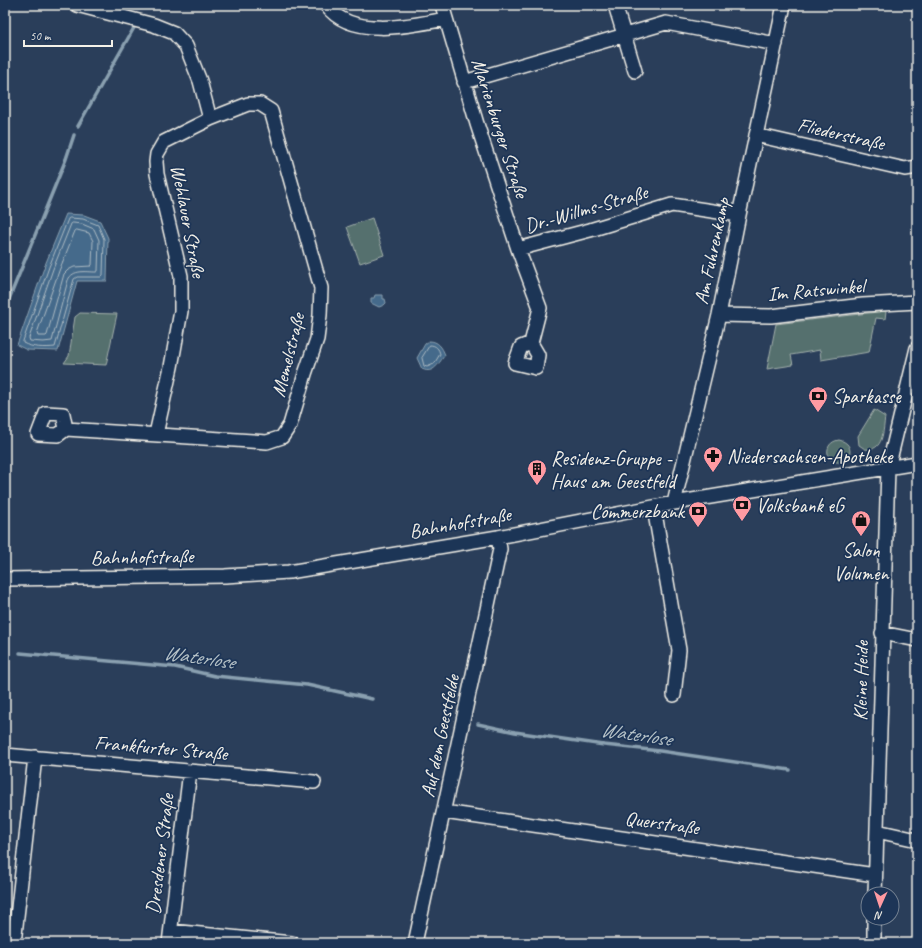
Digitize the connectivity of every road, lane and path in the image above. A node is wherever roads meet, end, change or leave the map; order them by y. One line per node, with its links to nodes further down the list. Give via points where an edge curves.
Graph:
1 (77, 5): 11 (street, via 154,25 174,33 186,46 200,81)
2 (326, 5): 6 (street, via 340,17 368,26 413,26)
3 (442, 5): 6 (street, Marienburger Straße)
4 (615, 5): 7 (street)
5 (784, 5): 8 (street, Am Fuhrenkamp)
6 (445, 19): 10 (street, Marienburger Straße)
7 (624, 35): 8 (street, via 666,23); 9 (street); 10 (street)
8 (776, 44): 12 (street, Am Fuhrenkamp)
9 (635, 71)
10 (464, 82): 15 (street, Marienburger Straße)
11 (210, 119): 21 (street, Wehlauer Straße, via 164,142 157,154 157,174 181,276 181,311); 21 (street, Memelstraße, via 248,104 260,104 271,111 321,288 317,339 290,425 282,437 267,442)
12 (756, 135): 13 (street, Fliederstraße, via 905,169); 14 (street, Am Fuhrenkamp)
13 (917, 167)
14 (739, 215): 15 (street, Dr.-Willms-Straße, via 672,205); 17 (street, Am Fuhrenkamp)
15 (518, 249): 18 (street, Dr.-Willms-Straße, via 540,308)
16 (917, 302): 17 (street, Im Ratswinkel, via 863,305 771,316)
17 (719, 315): 24 (street, Am Fuhrenkamp)
18 (531, 343)
19 (917, 348): 23 (street)
20 (66, 429): 21 (street, Memelstraße)
21 (156, 434)
22 (917, 463): 23 (street, Bahnhofstraße)
23 (888, 468): 24 (street, Bahnhofstraße); 28 (street, Kleine Heide)
24 (674, 503): 25 (street, Bahnhofstraße)
25 (654, 508): 26 (street, Bahnhofstraße); 30 (street, via 679,650)
26 (498, 537): 27 (street, Bahnhofstraße, via 289,572 225,576); 35 (street, Auf dem Geestfelde, via 500,550)
27 (5, 578)
28 (882, 633): 29 (street); 36 (street, Kleine Heide)
29 (917, 640)
30 (674, 696)
31 (5, 754): 32 (street, Frankfurter Straße)
32 (35, 757): 33 (street, Frankfurter Straße); 42 (street)
33 (190, 771): 34 (street, Frankfurter Straße); 41 (street, Dresdener Straße)
34 (314, 782)
35 (444, 812): 38 (street, Querstraße); 44 (street, Auf dem Geestfelde)
36 (877, 831): 37 (street); 38 (street, Kleine Heide)
37 (917, 840)
38 (875, 875): 39 (street, Kleine Heide)
39 (875, 886)
40 (874, 926): 45 (street)
41 (170, 937): 43 (street)
42 (14, 943)
43 (292, 943)
44 (415, 943)
45 (874, 943)

